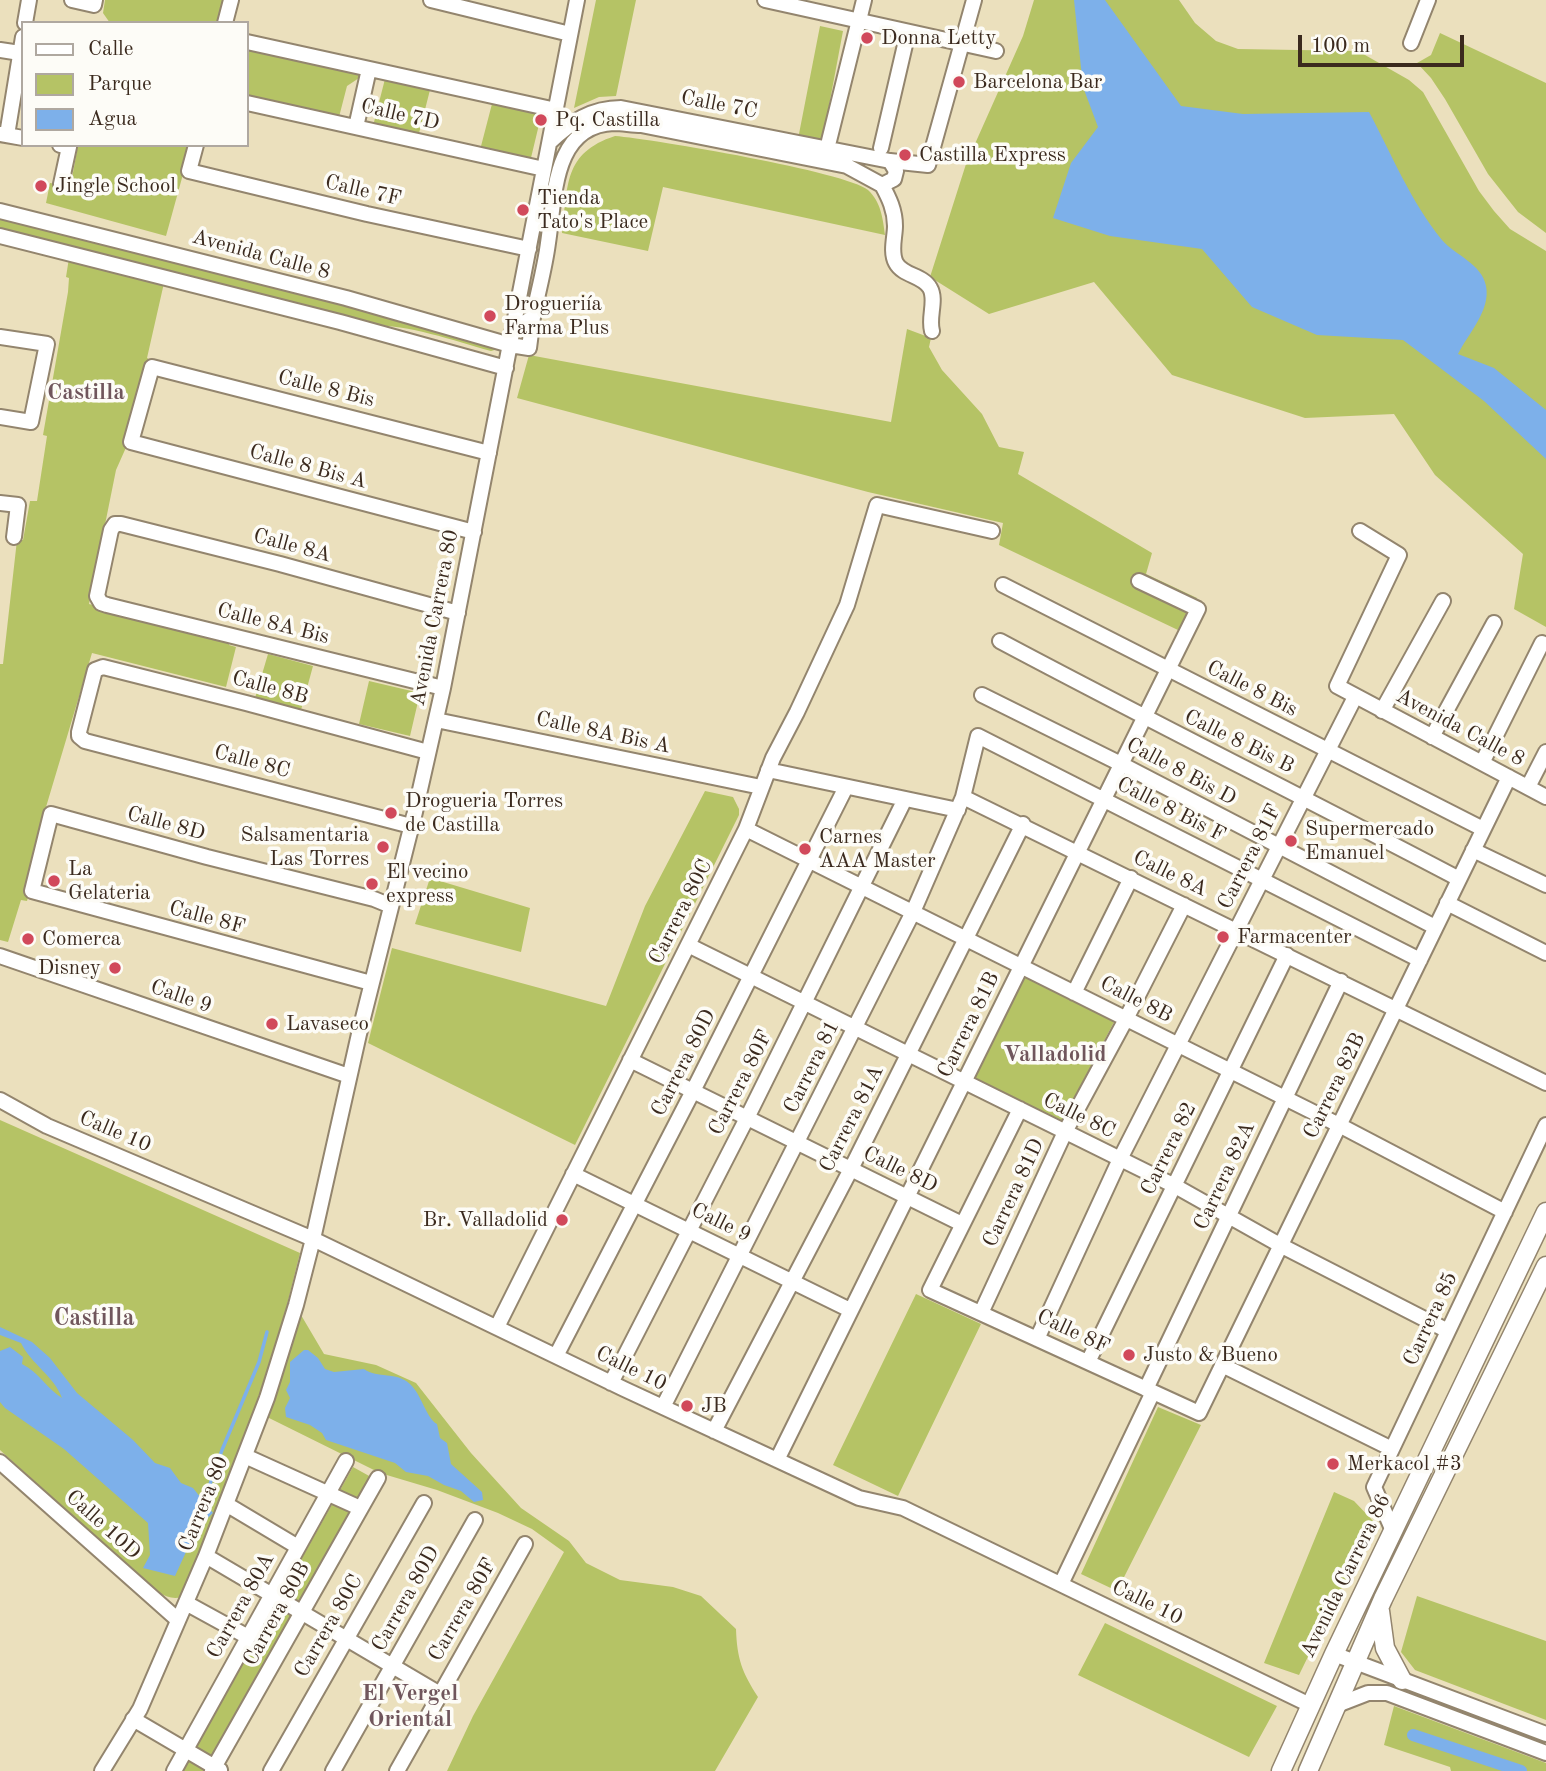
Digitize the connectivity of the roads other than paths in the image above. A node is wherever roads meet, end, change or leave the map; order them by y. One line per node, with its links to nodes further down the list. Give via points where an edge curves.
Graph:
1 (29, 0): 12 (street)
2 (72, 0): 10 (street)
3 (231, 0): 13 (street)
4 (431, 0): 15 (street)
5 (577, 0): 15 (street, Avenida Carrera 80)
6 (765, 0): 11 (street)
7 (864, 0): 11 (street)
8 (974, 0): 17 (street)
9 (1428, 0): 18 (street)
10 (94, 2)
11 (859, 20): 14 (street); 28 (street)
12 (25, 21)
13 (226, 21)
14 (908, 32): 17 (street); 32 (street)
15 (570, 34): 25 (street, Avenida Carrera 80)
16 (248, 42): 23 (street)
17 (961, 43): 21 (street); 33 (street, Calle 7C, via 928,165)
18 (1411, 43)
19 (21, 48): 22 (street)
20 (0, 50): 22 (street)
21 (996, 51)
22 (20, 54): 27 (street)
23 (369, 69): 25 (street); 26 (street)
24 (248, 103): 26 (street, Calle 7D)
25 (556, 110): 29 (street, Avenida Carrera 80)
26 (356, 127): 34 (street, Calle 7D)
27 (4, 135)
28 (829, 141)
29 (549, 143): 33 (street, Calle 7C, via 591,111 621,108); 34 (street, Avenida Carrera 80)
30 (64, 147): 35 (street)
31 (195, 147): 39 (street, Calle 7F, via 189,171)
32 (881, 148)
33 (890, 160): 36 (street, via 896,171 894,179)
34 (544, 169): 39 (street, Avenida Carrera 80)
35 (61, 184)
36 (882, 185): 40 (street, Calle 7C, via 847,166 641,125 599,126 574,141 560,166); 42 (street, via 894,210 896,263 930,286)
37 (0, 211): 44 (street, Avenida Calle 8, via 346,298)
38 (0, 236): 45 (street)
39 (529, 249): 41 (street, Avenida Carrera 80)
40 (533, 317): 41 (street); 44 (street, via 529,348)
41 (514, 323): 44 (street, Avenida Carrera 80)
42 (932, 331)
43 (0, 337): 46 (street, via 47,344 32,422)
44 (510, 345): 45 (street, Avenida Carrera 80)
45 (506, 368): 48 (street, Avenida Carrera 80)
46 (0, 418)
47 (131, 442): 48 (street, Calle 8 Bis, via 152,367); 52 (street, Calle 8 Bis A)
48 (489, 453): 52 (street, Avenida Carrera 80)
49 (0, 503): 53 (street, via 18,505)
50 (992, 531): 77 (street, Carrera 80C, via 877,505 847,605)
51 (1360, 531): 65 (street, via 1399,555 1337,686)
52 (474, 532): 58 (street, Avenida Carrera 80)
53 (14, 537)
54 (1139, 581): 62 (street, Carrera 81B, via 1198,609)
55 (1003, 585): 62 (street, Calle 8 Bis)
56 (97, 596): 58 (street, Calle 8A, via 115,524); 63 (street, Calle 8A Bis, via 107,605)
57 (1443, 601): 66 (street)
58 (458, 613): 63 (street, Avenida Carrera 80)
59 (1494, 623): 70 (street)
60 (1000, 641): 67 (street, Calle 8 Bis B)
61 (1542, 643): 75 (street)
62 (1168, 670): 67 (street, Carrera 81B); 72 (street, Calle 8 Bis)
63 (443, 688): 68 (street, Avenida Carrera 80)
64 (982, 695): 76 (street, Calle 8 Bis D)
65 (1355, 697): 66 (street, Avenida Calle 8); 72 (street, Carrera 81F)
66 (1382, 711): 70 (street, Avenida Calle 8)
67 (1144, 718): 76 (street, Carrera 81B); 82 (street, Calle 8 Bis B)
68 (436, 720): 73 (street, Avenida Carrera 80); 79 (street, Calle 8A Bis A)
69 (978, 736): 85 (street, Calle 8 Bis F); 86 (street, Carrera 81)
70 (1432, 737): 75 (street, Avenida Calle 8)
71 (82, 739): 73 (street, Calle 8B, via 79,732 94,670 99,667); 88 (street, Calle 8C)
72 (1328, 750): 82 (street, Carrera 81F); 90 (street, Calle 8 Bis)
73 (428, 752): 88 (street, Avenida Carrera 80)
74 (1546, 752): 81 (street)
75 (1482, 763): 78 (street, Avenida Calle 8)
76 (1121, 764): 85 (street, Carrera 81B); 91 (street, Calle 8 Bis D)
77 (768, 771): 79 (street, Carrera 80C); 80 (street)
78 (1508, 777): 81 (street, Avenida Calle 8); 90 (street, Carrera 82B)
79 (761, 787): 89 (street, Carrera 80C)
80 (846, 787): 84 (street); 94 (street, Carrera 80D)
81 (1528, 787): 83 (street, Avenida Calle 8)
82 (1304, 797): 91 (street, Carrera 81F); 96 (street, Calle 8 Bis B)
83 (1546, 797)
84 (905, 799): 86 (street); 99 (street, Carrera 80F)
85 (1103, 800): 93 (street, Carrera 81B); 97 (street, Calle 8 Bis F)
86 (960, 803): 87 (street, Calle 8A); 104 (street, Carrera 81)
87 (1023, 824): 93 (street, Calle 8A); 107 (street, Carrera 81A)
88 (411, 826): 103 (street, Avenida Carrera 80)
89 (746, 829): 94 (street, Calle 8B); 108 (street, Carrera 80C)
90 (1483, 829): 92 (street, Carrera 82B)
91 (1279, 847): 97 (street, Carrera 81F); 105 (street, Calle 8 Bis D)
92 (1473, 850): 96 (street, Carrera 82B); 98 (street)
93 (1077, 852): 95 (street, Calle 8A); 113 (street, Carrera 81B)
94 (809, 861): 99 (street, Calle 8B); 114 (street, Carrera 80D)
95 (1131, 878): 102 (street, Calle 8A); 117 (street)
96 (1459, 879): 101 (street, Carrera 82B)
97 (1262, 880): 106 (street, Carrera 81F); 112 (street, Calle 8 Bis F)
98 (1546, 885)
99 (862, 887): 104 (street, Calle 8B); 118 (street, Carrera 80F)
100 (32, 891): 103 (street, Calle 8D, via 51,814); 116 (street, Calle 8F)
101 (1447, 903): 105 (street, Carrera 82B); 109 (street)
102 (1184, 905): 106 (street, Calle 8A); 120 (street, Carrera 81D)
103 (391, 906): 116 (street, Avenida Carrera 80)
104 (913, 912): 107 (street, Calle 8B); 121 (street, Carrera 81)
105 (1436, 927): 112 (street, Carrera 82B)
106 (1237, 930): 110 (street, Calle 8A); 122 (street, Carrera 81F)
107 (966, 939): 113 (street, Calle 8B); 123 (street, Carrera 81A)
108 (688, 945): 114 (street, Calle 8C); 124 (street, Carrera 80C)
109 (1546, 953)
110 (1287, 955): 115 (street, Calle 8A); 125 (street, Carrera 82)
111 (0, 956): 126 (street, Calle 9)
112 (1420, 960): 119 (street, Carrera 82B)
113 (1021, 967): 117 (street, Calle 8B); 127 (street, Carrera 81B)
114 (751, 976): 118 (street, Calle 8C); 129 (street, Carrera 80D)
115 (1341, 981): 119 (street, Calle 8A); 130 (street, Carrera 82A)
116 (372, 983): 126 (street, Avenida Carrera 80)
117 (1074, 993): 120 (street, Calle 8B)
118 (805, 1003): 121 (street, Calle 8C); 134 (street, Carrera 80F)
119 (1396, 1009): 128 (street, Calle 8A); 135 (street, Carrera 82B)
120 (1126, 1019): 122 (street, Calle 8B); 138 (street, Carrera 81D)
121 (855, 1028): 123 (street, Calle 8C); 139 (street, Carrera 81)
122 (1178, 1045): 125 (street, Calle 8B); 140 (street, Carrera 81F)
123 (908, 1054): 127 (street, Calle 8C); 141 (street, Carrera 81A)
124 (630, 1060): 129 (street, Calle 8D); 142 (street, Carrera 80C)
125 (1231, 1071): 130 (street, Calle 8B); 143 (street, Carrera 82)
126 (349, 1076): 151 (street, Avenida Carrera 80)
127 (964, 1082): 132 (street, Calle 8C); 144 (street, Carrera 81B)
128 (1546, 1083)
129 (693, 1091): 134 (street, Calle 8D); 145 (street, Carrera 80D)
130 (1285, 1098): 135 (street, Calle 8B); 148 (street, Carrera 82A)
131 (0, 1100): 137 (street, Calle 10)
132 (1020, 1109): 138 (street, Calle 8C); 149 (street)
133 (0, 1112): 137 (street, Calle 10)
134 (747, 1118): 139 (street, Calle 8D); 150 (street, Carrera 80F)
135 (1339, 1125): 146 (street, Calle 8B); 152 (street, Carrera 82B)
136 (1546, 1125): 146 (street, Carrera 85)
137 (47, 1126): 151 (street, Calle 10)
138 (1065, 1132): 140 (street, Calle 8C); 157 (street, Carrera 81D)
139 (798, 1143): 141 (street, Calle 8D); 153 (street, Carrera 81)
140 (1120, 1159): 143 (street, Calle 8C); 160 (street, Carrera 81F)
141 (851, 1169): 144 (street, Calle 8D); 155 (street, Carrera 81A)
142 (573, 1174): 145 (street, Calle 9); 158 (street, Carrera 80C)
143 (1175, 1186): 148 (street, Calle 8C); 162 (street, Carrera 82)
144 (907, 1197): 149 (street, Calle 8D); 156 (street, Carrera 81B)
145 (635, 1204): 150 (street, Calle 9); 161 (street, Carrera 80D)
146 (1505, 1212): 159 (street, Carrera 85)
147 (1546, 1212): 180 (main road, Avenida Carrera 86)
148 (1230, 1216): 152 (street, Calle 8C); 165 (street, Carrera 82A)
149 (962, 1224): 157 (street, Calle 8F, via 930,1290)
150 (690, 1231): 153 (street, Calle 9); 164 (street, Carrera 80F)
151 (313, 1239): 158 (street, Calle 10); 170 (street, Carrera 80, via 285,1344)
152 (1280, 1245): 159 (street, Calle 8C); 163 (street, Carrera 82B)
153 (740, 1256): 155 (street, Calle 9); 166 (street, Carrera 81)
154 (1546, 1266): 187 (main road, Avenida Carrera 86)
155 (793, 1282): 156 (street, Calle 9); 168 (street, Carrera 81A)
156 (850, 1310): 171 (street, Carrera 81B)
157 (981, 1313): 160 (street, Calle 8F)
158 (497, 1327): 161 (street, Calle 10)
159 (1448, 1331): 169 (street, Carrera 85)
160 (1037, 1339): 162 (street, Calle 8F)
161 (556, 1356): 164 (street, Calle 10)
162 (1088, 1362): 165 (street, Calle 8F)
163 (1222, 1365): 167 (street, Carrera 82B); 169 (street)
164 (611, 1383): 166 (street, Calle 10)
165 (1150, 1391): 167 (street, Calle 8F); 184 (street, Carrera 82A)
166 (663, 1407): 168 (street, Calle 10)
167 (1199, 1413)
168 (715, 1431): 171 (street, Calle 10)
169 (1392, 1449): 180 (street, Carrera 85, via 1374,1487)
170 (245, 1456): 175 (street); 177 (street, Carrera 80)
171 (777, 1460): 184 (street, Calle 10, via 859,1498 903,1508)
172 (346, 1461): 175 (street, Carrera 80A)
173 (0, 1462): 189 (street, Calle 10D)
174 (378, 1478): 178 (street, Carrera 80B)
175 (328, 1494): 178 (street); 182 (street, Carrera 80A)
176 (424, 1503): 191 (street, Carrera 80C)
177 (226, 1504): 182 (street); 183 (street, Carrera 80)
178 (360, 1508): 188 (street, Carrera 80B)
179 (475, 1520): 194 (street, Carrera 80D)
180 (1393, 1531): 192 (main road, Avenida Carrera 86)
181 (525, 1544): 196 (street, Carrera 80F)
182 (298, 1546): 185 (street, Carrera 80A)
183 (206, 1556): 185 (street); 186 (street, Carrera 80)
184 (1061, 1584): 197 (street, Calle 10)
185 (271, 1595): 188 (street); 190 (street, Carrera 80A)
186 (186, 1603): 189 (street, Carrera 80); 190 (street)
187 (1380, 1606): 193 (main road, Avenida Carrera 86); 195 (main road, via 1385,1648)
188 (301, 1613): 191 (street); 203 (street, Carrera 80B)
189 (177, 1620): 199 (street, Carrera 80)
190 (248, 1637): 201 (street, Carrera 80A)
191 (346, 1639): 194 (street); 206 (street, Carrera 80C)
192 (1334, 1654): 193 (street); 197 (main road, Avenida Carrera 86)
193 (1356, 1662): 195 (street); 198 (main road, Avenida Carrera 86)
194 (392, 1666): 196 (street); 207 (street, Carrera 80D)
195 (1402, 1680): 200 (street)
196 (440, 1694): 208 (street, Carrera 80F)
197 (1310, 1705): 209 (main road, Avenida Carrera 86)
198 (1336, 1705): 202 (street, via 1368,1693 1387,1693); 210 (main road, Avenida Carrera 86)
199 (133, 1719): 201 (street); 204 (street, Carrera 80)
200 (1546, 1734)
201 (185, 1750): 203 (street); 205 (street, Carrera 80A)
202 (1546, 1753)
203 (216, 1770)
204 (102, 1771)
205 (174, 1771)
206 (271, 1771)
207 (334, 1771)
208 (397, 1771)
209 (1281, 1771)
210 (1308, 1771)

